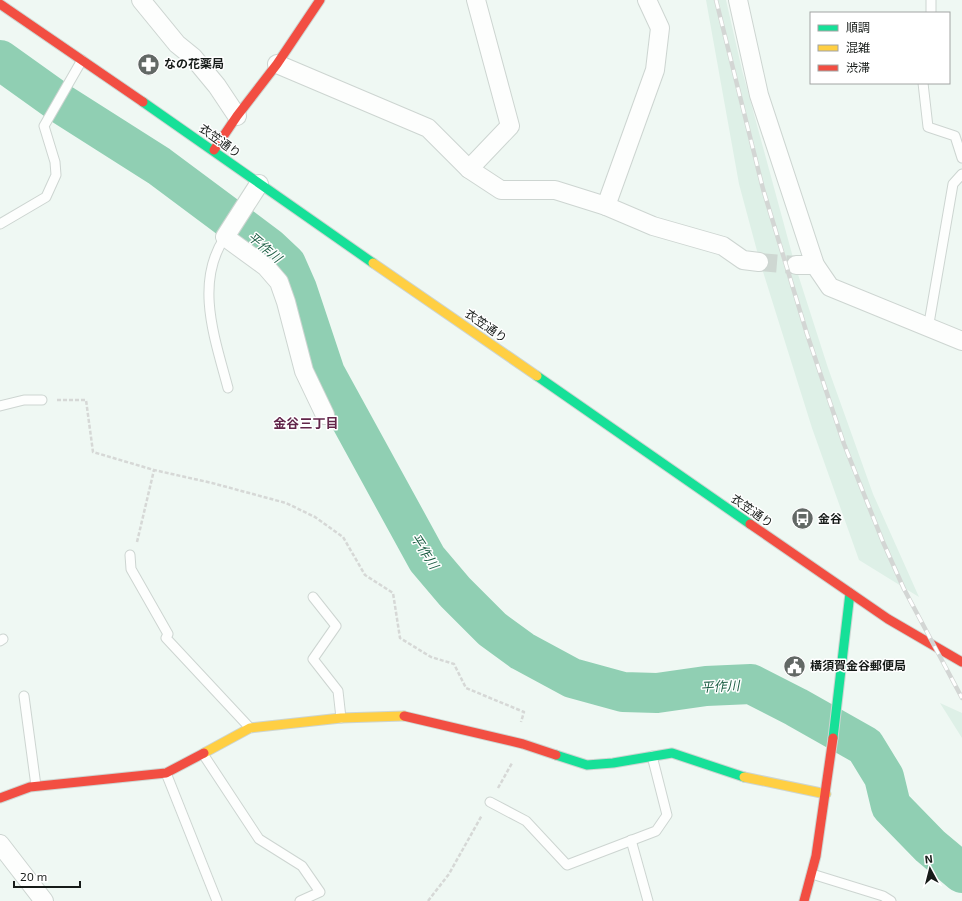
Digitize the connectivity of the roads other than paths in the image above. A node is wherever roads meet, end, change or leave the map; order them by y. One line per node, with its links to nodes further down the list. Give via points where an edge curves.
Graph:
1 (141, 0): 12 (street, via 177,44 193,57)
2 (320, 0): 10 (street)
3 (476, 0): 15 (street, via 510,126)
4 (647, 0): 18 (street, via 660,28 655,70)
5 (738, 0): 23 (street, via 758,95)
6 (931, 0): 8 (lane)
7 (0, 4): 9 (street, 衣笠通り)
8 (931, 12)
9 (83, 59): 13 (street, 衣笠通り); 19 (lane, via 44,126 55,162 56,175 46,197)
10 (277, 64): 12 (street); 15 (street, via 428,128)
11 (923, 84): 14 (lane, via 928,126 955,136)
12 (237, 116): 13 (street)
13 (214, 150): 17 (street, 衣笠通り)
14 (962, 158)
15 (469, 169): 18 (street, via 501,190 555,190)
16 (962, 174): 24 (lane, via 953,184)
17 (259, 184): 20 (street); 31 (street, 衣笠通り)
18 (606, 206): 21 (street, via 653,226 723,246 743,260)
19 (0, 224)
20 (225, 237): 26 (lane, via 219,245 208,279 211,324); 29 (street, via 266,267 279,282 304,370)
21 (759, 262)
22 (796, 265): 23 (street)
23 (815, 265): 24 (street, via 830,287)
24 (928, 329): 25 (street)
25 (962, 342)
26 (228, 388)
27 (42, 400): 28 (lane, via 24,400)
28 (0, 406)
29 (325, 415)
30 (130, 555): 36 (lane, via 131,569 168,634 166,638)
31 (850, 593): 33 (street, 衣笠通り, via 888,619); 41 (street)
32 (313, 597): 35 (lane, via 336,626 313,660 338,691)
33 (962, 662)
34 (24, 696): 40 (lane)
35 (341, 718): 36 (street); 38 (street, via 405,716 519,743 587,764 613,763)
36 (250, 728): 37 (street)
37 (203, 754): 39 (street); 49 (lane, via 259,839 302,866 320,892)
38 (652, 755): 41 (street, via 672,753 751,779); 44 (lane, via 667,815 656,831)
39 (166, 773): 40 (street); 48 (lane)
40 (36, 786): 42 (street)
41 (826, 794): 46 (street)
42 (0, 798)
43 (490, 802): 44 (lane, via 526,821 567,865)
44 (631, 840): 50 (lane)
45 (0, 844): 47 (street)
46 (811, 874): 51 (street); 52 (lane, via 883,896)
47 (44, 901)
48 (217, 901)
49 (300, 901)
50 (648, 901)
51 (804, 901)
52 (891, 901)

